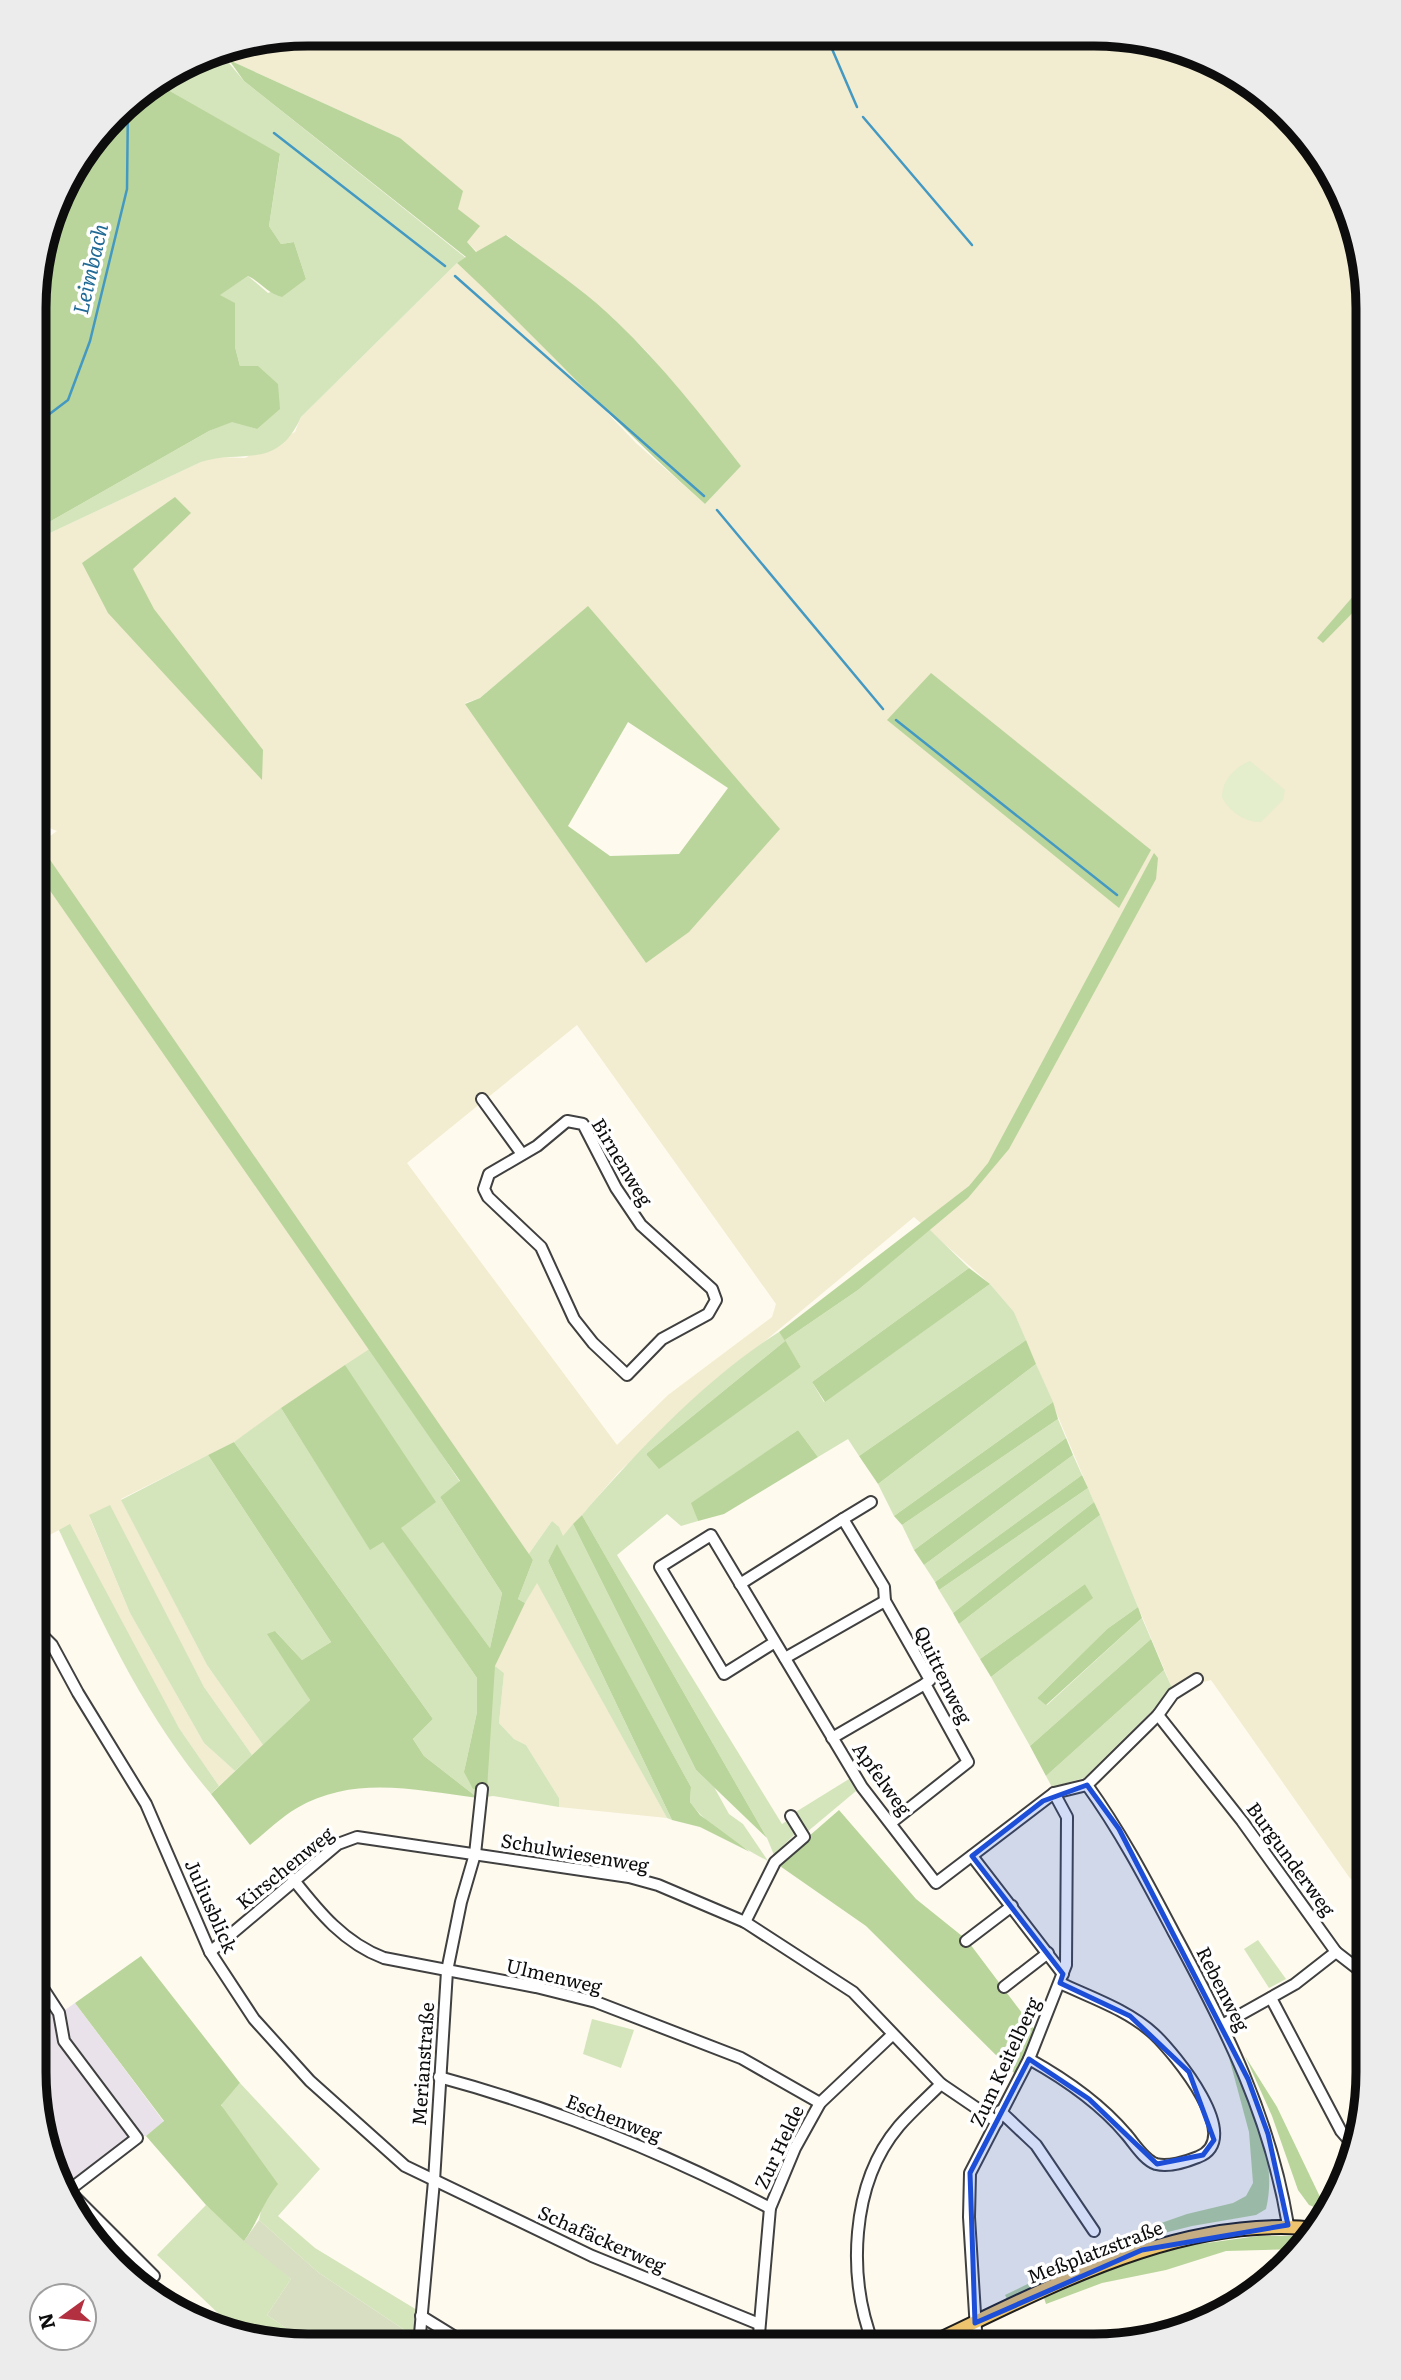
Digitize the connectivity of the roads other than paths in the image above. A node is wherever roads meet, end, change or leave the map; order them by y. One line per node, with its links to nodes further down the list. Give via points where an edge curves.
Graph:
1 (482, 1099): 2 (street)
2 (522, 1154): 2 (street, Birnenweg, via 567,1121 583,1124 641,1226 712,1289 715,1307 662,1339 627,1375 574,1319 541,1247 484,1189 489,1174)
3 (871, 1502): 4 (street)
4 (843, 1519): 5 (street); 6 (street, Quittenweg, via 884,1587)
5 (740, 1584): 8 (street, Apfelweg); 8 (street, Apfelweg, via 711,1535 660,1567 724,1674)
6 (885, 1601): 9 (street); 11 (street, Quittenweg, via 930,1680)
7 (46, 1639): 25 (street, Juliusblick, via 146,1804)
8 (775, 1642): 9 (street, Apfelweg)
9 (785, 1658): 13 (street, Apfelweg)
10 (1197, 1679): 12 (street, via 1173,1694)
11 (925, 1684): 13 (street); 18 (street, Quittenweg, via 968,1762)
12 (1158, 1715): 14 (street); 26 (street, Burgunderweg)
13 (832, 1738): 18 (street, Apfelweg, via 862,1787)
14 (1087, 1785): 16 (street, Apfelweg); 34 (street, Rebenweg, via 1119,1829)
15 (482, 1788): 19 (street, Merianstraße)
16 (1054, 1793): 20 (street, Apfelweg); 30 (street, Zum Keitelberg, via 1067,1817)
17 (791, 1816): 23 (street, via 803,1837 775,1862)
18 (892, 1822): 20 (street, Apfelweg, via 936,1883)
19 (475, 1854): 21 (street, Kirschenweg, via 357,1837 338,1844); 23 (street, Schulwiesenweg, via 629,1877); 29 (street, Merianstraße)
20 (972, 1856): 22 (street)
21 (293, 1880): 25 (street, Kirschenweg); 29 (street, Ulmenweg, via 322,1914 364,1950)
22 (1012, 1906): 24 (street); 27 (street)
23 (745, 1922): 35 (street, Schulwiesenweg, via 853,1992)
24 (966, 1941)
25 (210, 1952): 42 (street, Juliusblick, via 254,2019 310,2081 405,2166)
26 (1336, 1952): 28 (street, Burgunderweg); 33 (street)
27 (1048, 1953): 30 (street); 31 (street)
28 (1356, 1967)
29 (447, 1971): 37 (street, Merianstraße); 39 (street, Ulmenweg, via 596,2002 741,2058)
30 (1062, 1978): 36 (street, Zum Keitelberg); 36 (street, via 1130,2016 1189,2072 1212,2122 1210,2148 1203,2155 1171,2164 1149,2160 1089,2099)
31 (1004, 1987)
32 (46, 1992): 43 (street, via 60,2013 64,2041 137,2138)
33 (1271, 1998): 34 (street); 41 (street)
34 (1222, 2025): 46 (street, Rebenweg, via 1268,2134)
35 (892, 2035): 38 (street, Schulwiesenweg); 39 (street, Zur Helde)
36 (1029, 2059): 40 (street, Zum Keitelberg)
37 (439, 2077): 42 (street, Merianstraße); 44 (street, Eschenweg, via 607,2133 694,2168)
38 (941, 2084): 40 (street, Schulwiesenweg); 56 (street, via 898,2127 878,2160 864,2197 855,2253)
39 (820, 2103): 44 (street, Zur Helde)
40 (998, 2117): 48 (street, Schulwiesenweg, via 1036,2145); 51 (street, Zum Keitelberg, via 970,2173)
41 (1347, 2138)
42 (434, 2181): 50 (street, Merianstraße); 52 (street, Schafäckerweg, via 592,2256)
43 (72, 2187)
44 (770, 2208): 52 (street, Zur Helde)
45 (85, 2210): 49 (street)
46 (1287, 2225): 47 (main road, Meßplatzstraße); 51 (main road, Meßplatzstraße, via 1231,2231 1142,2250)
47 (1304, 2227)
48 (1094, 2231)
49 (154, 2276)
50 (421, 2316): 53 (street, Merianstraße); 54 (street)
51 (975, 2323): 57 (main road, Meßplatzstraße); 58 (street, Zum Keitelberg)
52 (759, 2324): 55 (street, Zur Helde)
53 (420, 2334)
54 (450, 2334)
55 (759, 2334)
56 (869, 2334)
57 (951, 2334)
58 (976, 2334)

